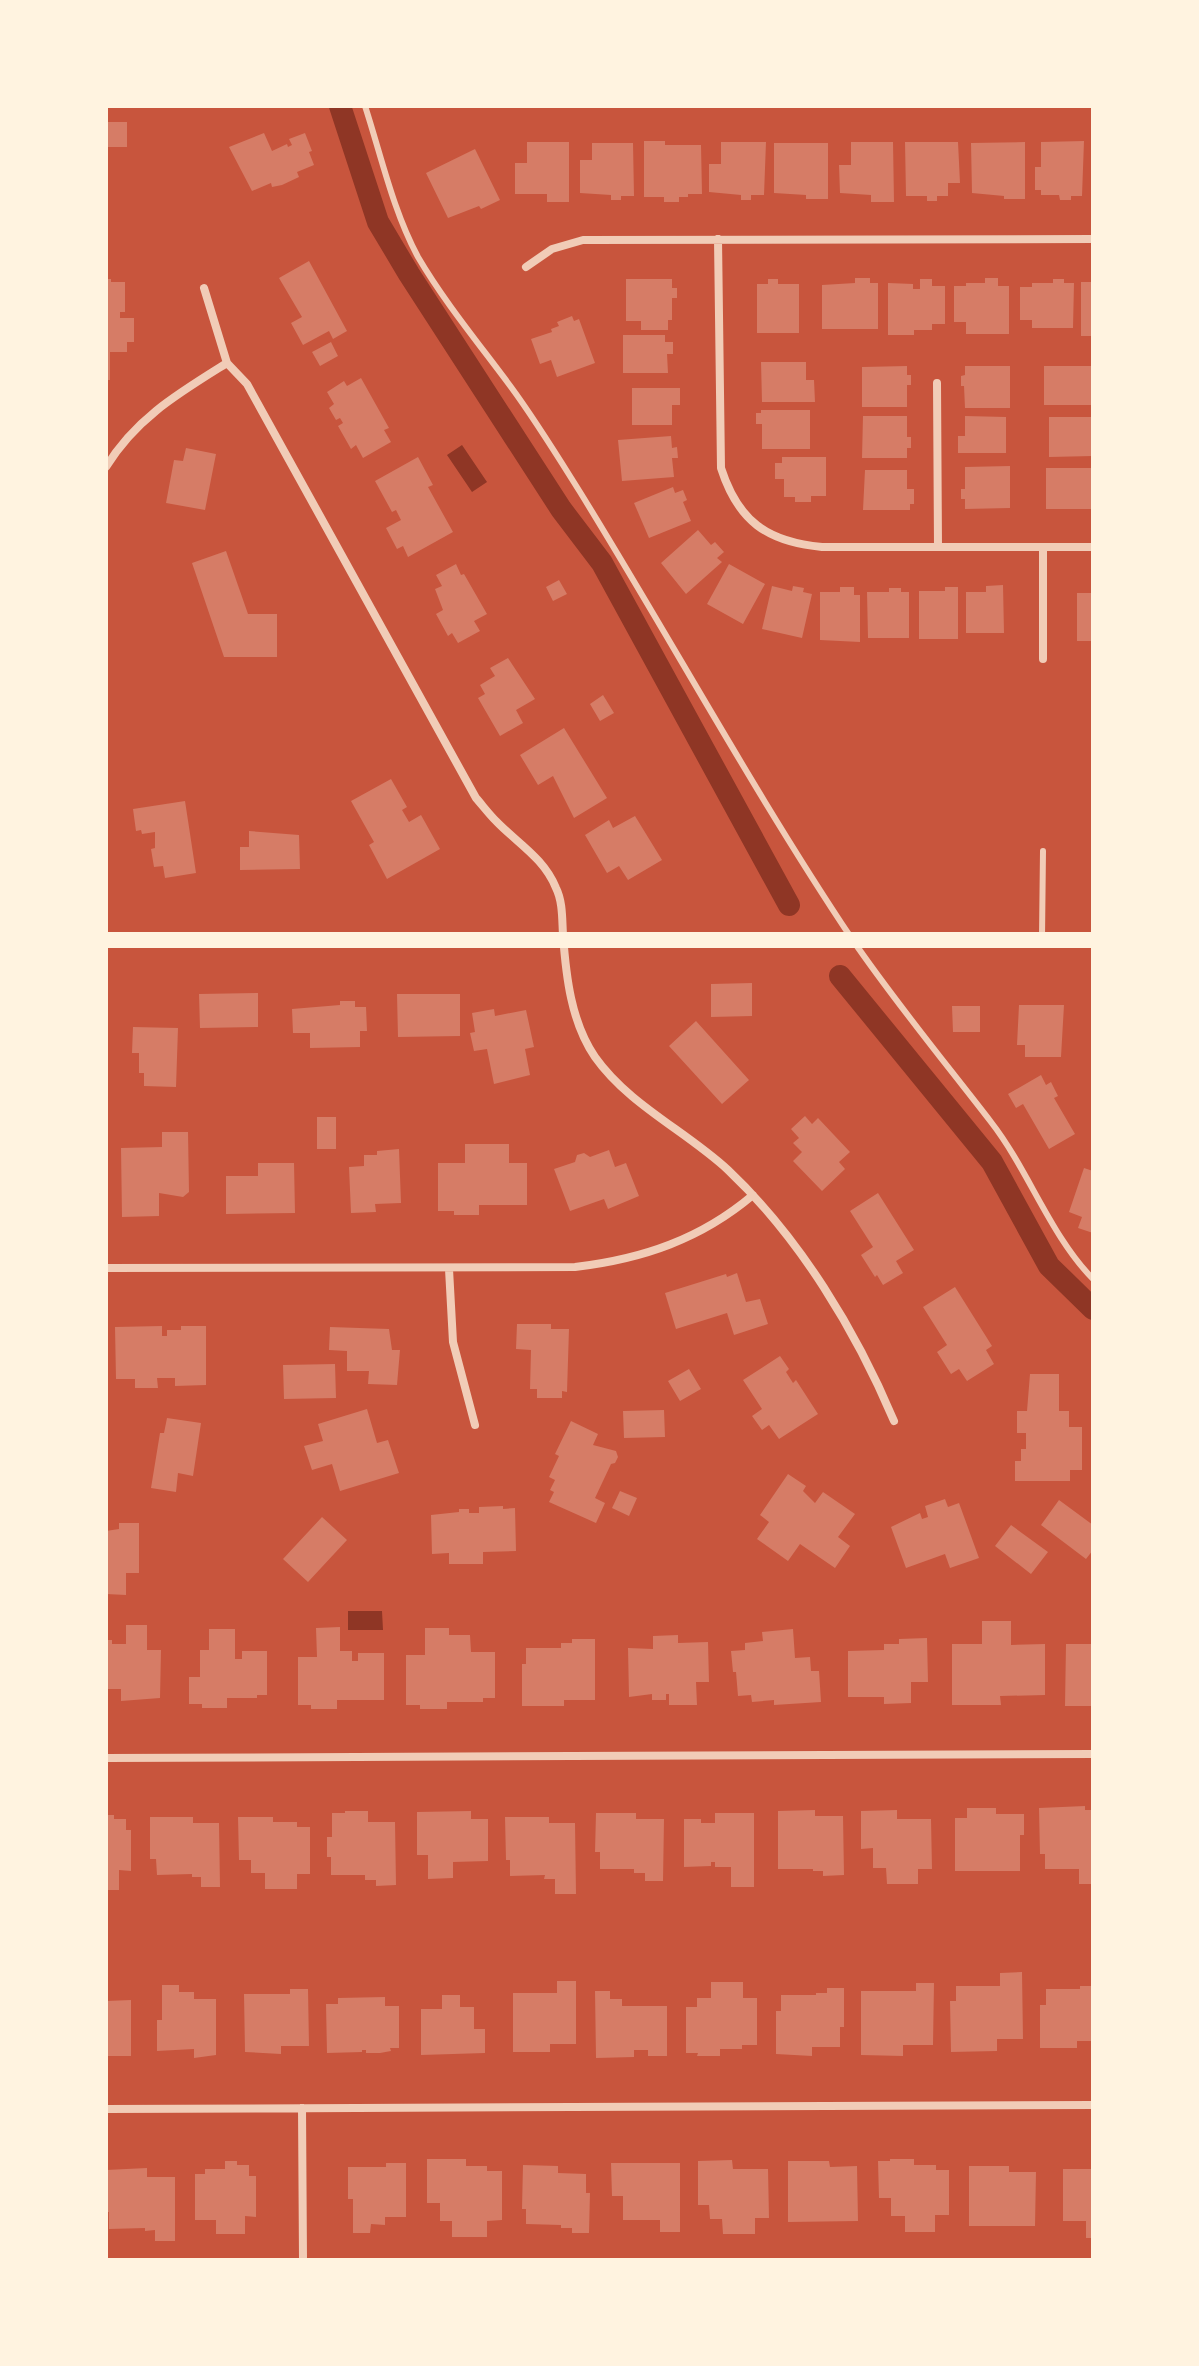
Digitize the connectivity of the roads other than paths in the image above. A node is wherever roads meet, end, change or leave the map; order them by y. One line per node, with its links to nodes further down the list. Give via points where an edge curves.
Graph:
1 (365, 106): 18 (lane, via 418,255 579,491 764,803)
2 (718, 239): 3 (street); 4 (street, via 583,240 552,249); 9 (street, via 719,447 727,489 738,507 768,534 803,546)
3 (1093, 239)
4 (526, 267)
5 (204, 288): 6 (street)
6 (227, 363): 8 (street, via 145,417); 15 (street, via 247,384 476,798 549,873 558,891)
7 (937, 383): 9 (street)
8 (106, 467)
9 (938, 547): 10 (street)
10 (1043, 547): 11 (street); 12 (street)
11 (1093, 547)
12 (1043, 659)
13 (1043, 851): 16 (lane)
14 (106, 940): 15 (main road)
15 (564, 940): 18 (main road); 19 (street, via 576,1016 599,1062)
16 (1042, 940): 17 (main road); 18 (main road)
17 (1093, 940)
18 (854, 941): 22 (lane, via 994,1126 1059,1235)
19 (753, 1195): 21 (street, via 711,1227 631,1258 575,1267); 23 (street, via 810,1267 873,1372)
20 (106, 1268): 21 (street)
21 (449, 1269): 24 (street, via 453,1342)
22 (1093, 1279)
23 (894, 1421)
24 (475, 1425)
25 (1093, 1754): 26 (street)
26 (106, 1758)
27 (1093, 2105): 28 (street)
28 (302, 2108): 29 (street); 30 (street)
29 (106, 2109)
30 (303, 2260)

